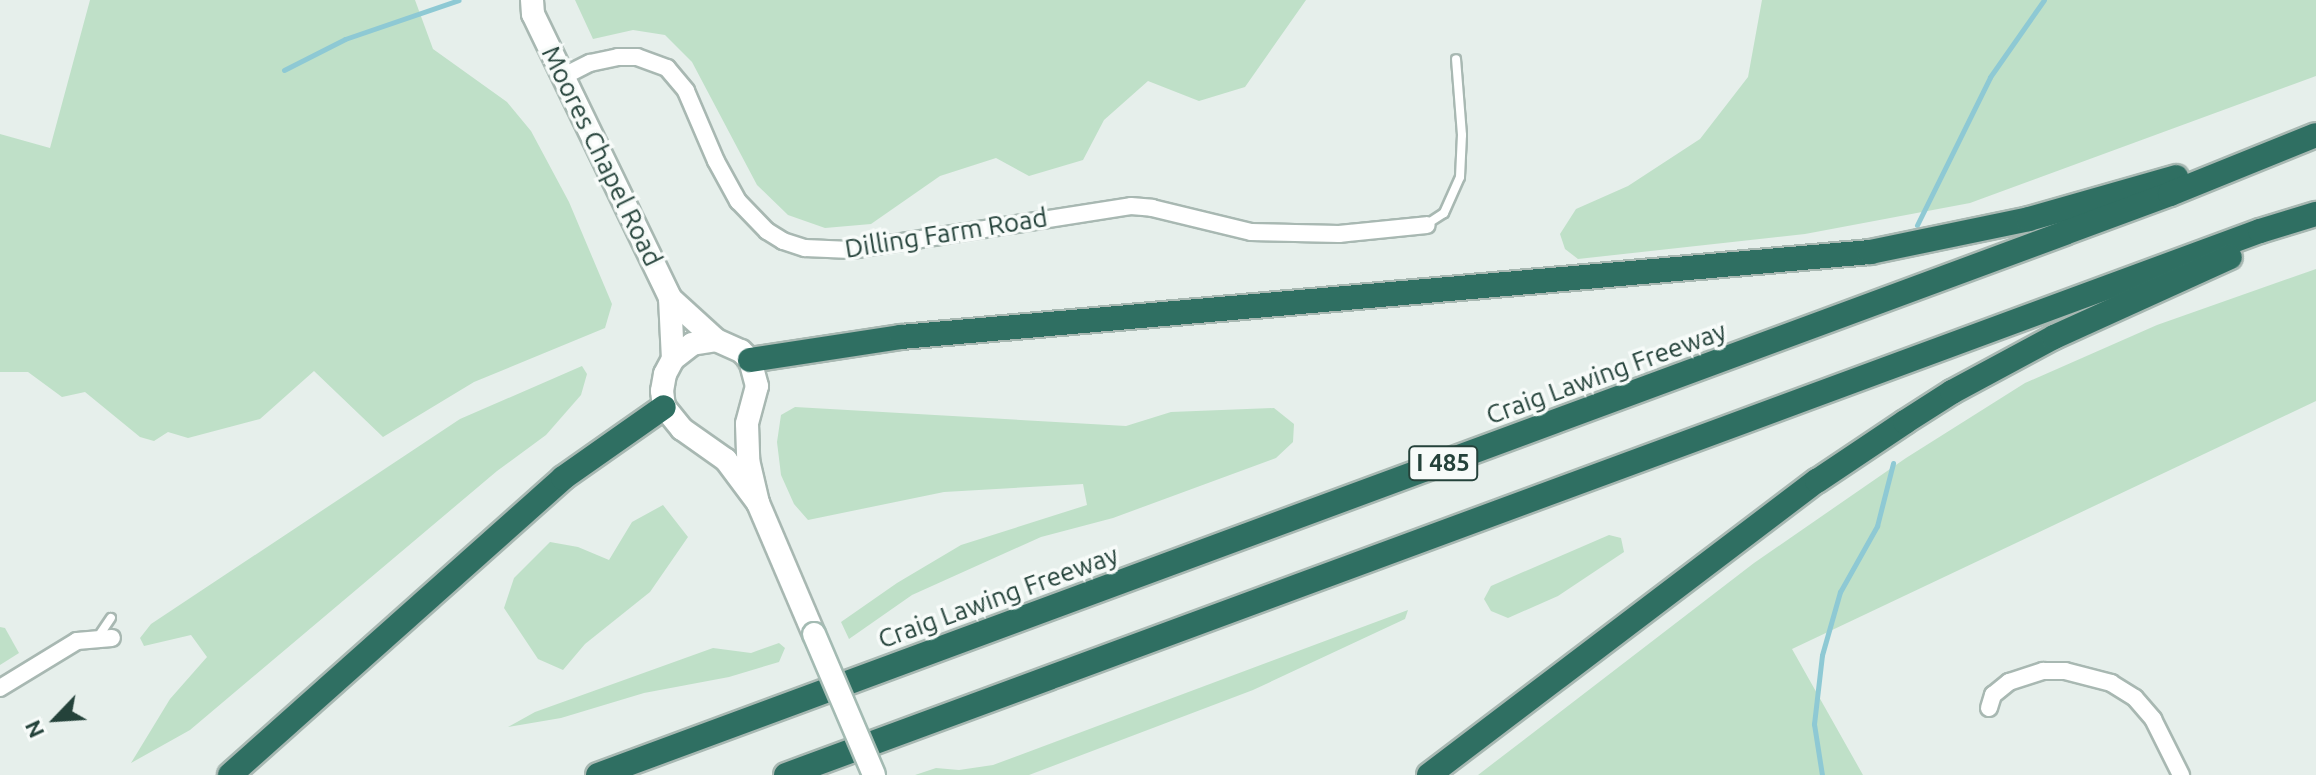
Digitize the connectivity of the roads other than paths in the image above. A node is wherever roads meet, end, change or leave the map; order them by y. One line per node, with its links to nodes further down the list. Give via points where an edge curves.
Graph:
1 (515, 0): 2 (main road, Moores Chapel Road)
2 (533, 7): 4 (main road, Moores Chapel Road)
3 (1456, 59): 8 (lane, via 1460,177 1444,213)
4 (564, 76): 8 (street, Dilling Farm Road, via 618,57 637,57 667,68 686,91 738,201 767,231 805,248 851,250 1131,206 1251,232 1339,234); 9 (main road, Moores Chapel Road)
5 (2316, 135): 6 (highway, Craig Lawing Freeway / I 485)
6 (2287, 146): 12 (highway, via 2029,219 1870,252 901,337); 20 (highway, Craig Lawing Freeway / I 485, via 2170,194)
7 (2316, 216): 21 (highway, I 485, via 2260,231); 23 (highway, via 2054,337 1952,392 1817,481)
8 (1427, 225)
9 (670, 298): 10 (main road, Moores Chapel Road); 11 (main road, Moores Chapel Road)
10 (716, 340): 11 (main road, via 692,344); 12 (main road, Moores Chapel Road)
11 (673, 359): 13 (main road, Moores Chapel Road, via 662,391)
12 (750, 360): 14 (main road, via 757,386 745,437)
13 (664, 407): 14 (main road, via 682,429 726,460); 19 (highway, via 563,478)
14 (758, 503): 22 (main road, bridge)
15 (111, 618): 16 (lane)
16 (105, 637): 17 (street, via 69,644)
17 (0, 688)
18 (1989, 708): 24 (street, via 1993,695 2024,675 2065,671 2100,679 2135,698 2153,719)
19 (230, 775)
20 (598, 775)
21 (786, 775)
22 (874, 775)
23 (1429, 775)
24 (2181, 775)

